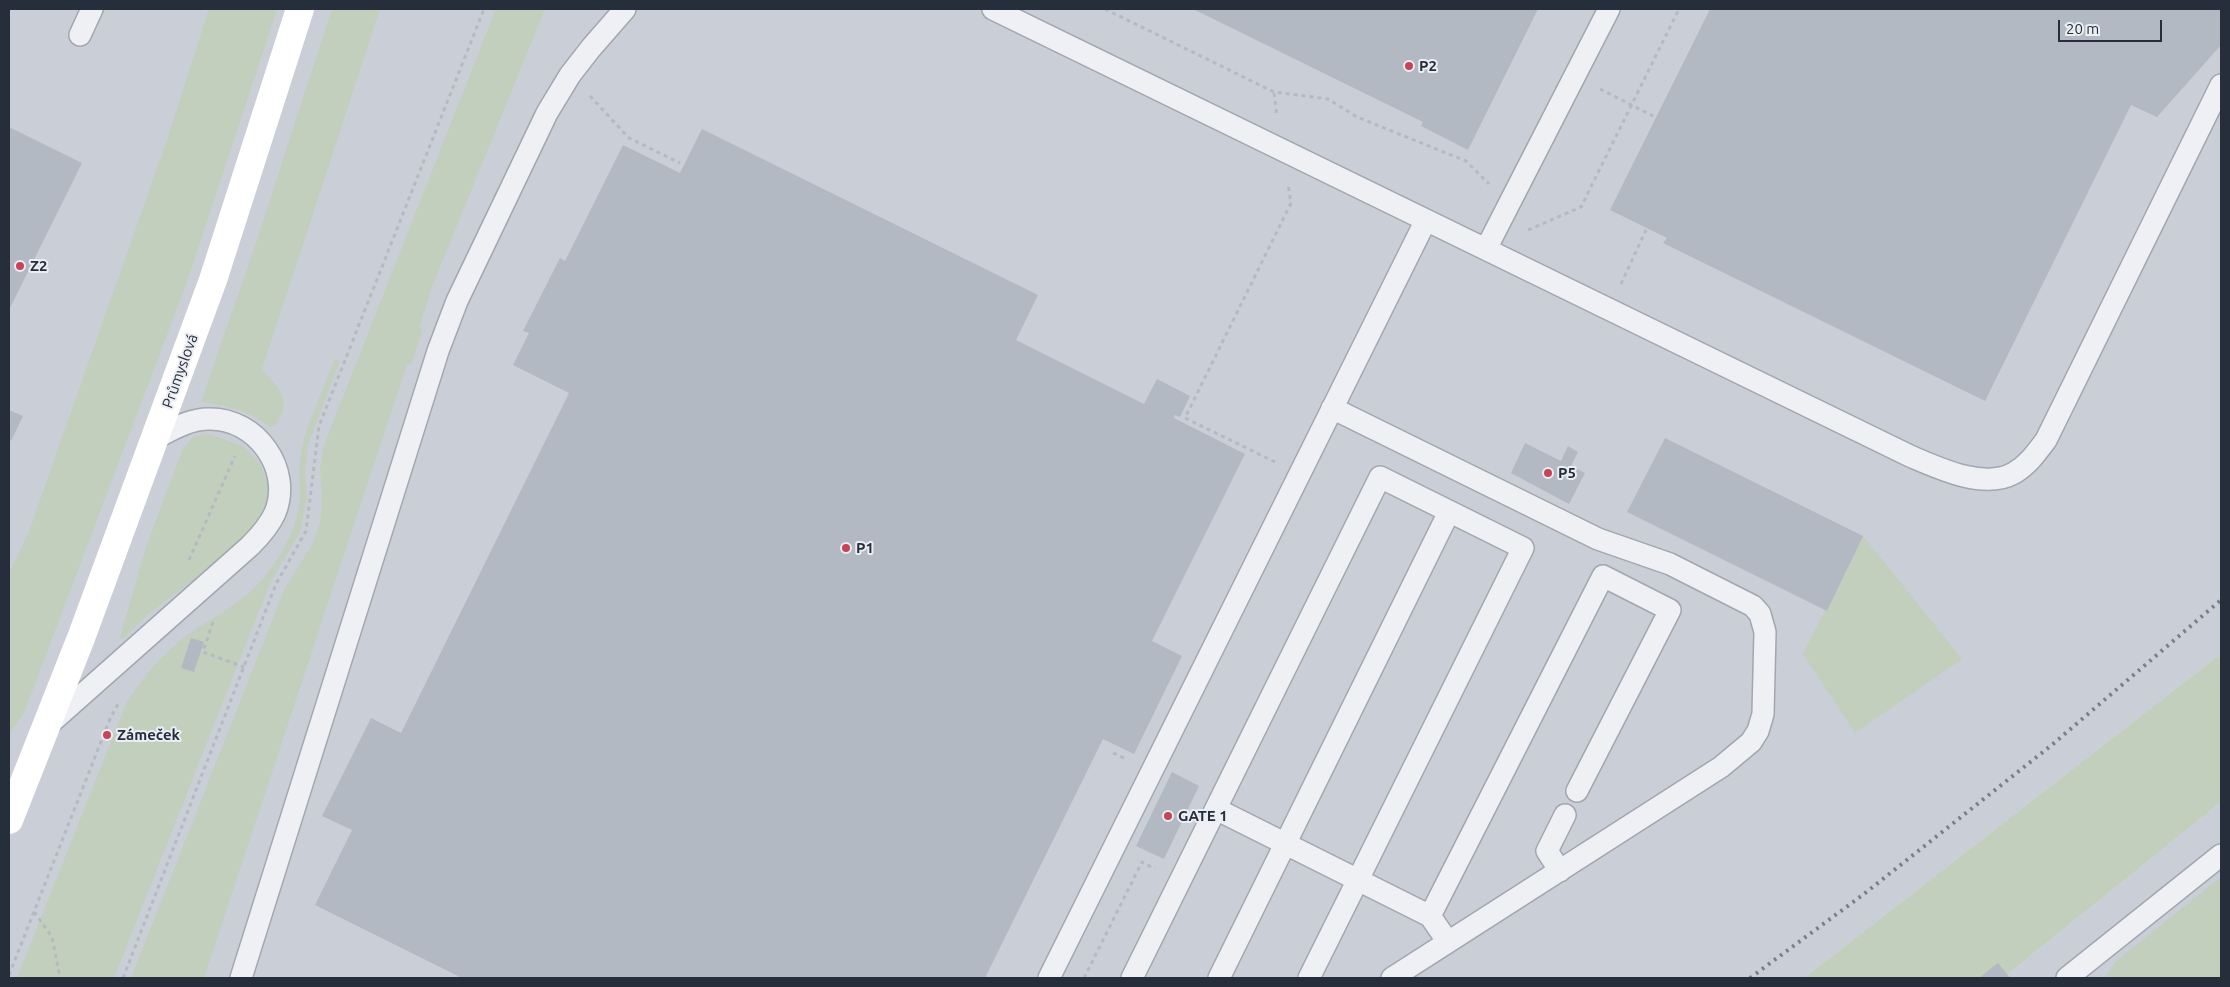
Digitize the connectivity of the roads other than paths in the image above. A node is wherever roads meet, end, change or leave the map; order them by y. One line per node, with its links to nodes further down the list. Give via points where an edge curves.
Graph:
1 (92, 9): 6 (lane)
2 (300, 9): 11 (main road, Průmyslová, via 213,280)
3 (625, 9): 27 (lane, via 570,75 536,135 457,301 438,350)
4 (993, 9): 8 (lane)
5 (1609, 9): 9 (lane)
6 (80, 35)
7 (2221, 85): 9 (lane, via 2046,440 2032,459 2012,474 1969,477 1942,470)
8 (1426, 220): 9 (lane); 10 (lane)
9 (1486, 250)
10 (1332, 408): 13 (lane, via 1598,539); 28 (lane)
11 (156, 438): 15 (main road, Průmyslová); 15 (lane, via 181,425 208,419 234,423 247,429 266,447 277,469 279,498 275,512 250,546)
12 (1449, 512): 18 (lane, via 1380,478); 21 (lane); 24 (lane, via 1523,548)
13 (1619, 546): 14 (lane); 23 (lane, via 1670,564 1743,600 1760,614 1765,632 1763,714 1751,742 1721,767)
14 (1604, 576): 16 (lane, via 1670,610); 25 (lane)
15 (44, 728): 17 (main road, Průmyslová); 20 (main road, Průmyslová)
16 (1577, 791)
17 (9, 795)
18 (1216, 809): 21 (lane); 29 (lane)
19 (1564, 816): 23 (lane, via 1547,851)
20 (9, 820)
21 (1285, 844): 24 (lane); 30 (lane)
22 (2221, 855): 33 (lane)
23 (1560, 871): 26 (lane)
24 (1358, 880): 25 (lane); 31 (lane)
25 (1430, 916): 26 (lane)
26 (1448, 942): 32 (lane)
27 (240, 978)
28 (1049, 978)
29 (1132, 978)
30 (1218, 978)
31 (1309, 978)
32 (1392, 978)
33 (2067, 978)

